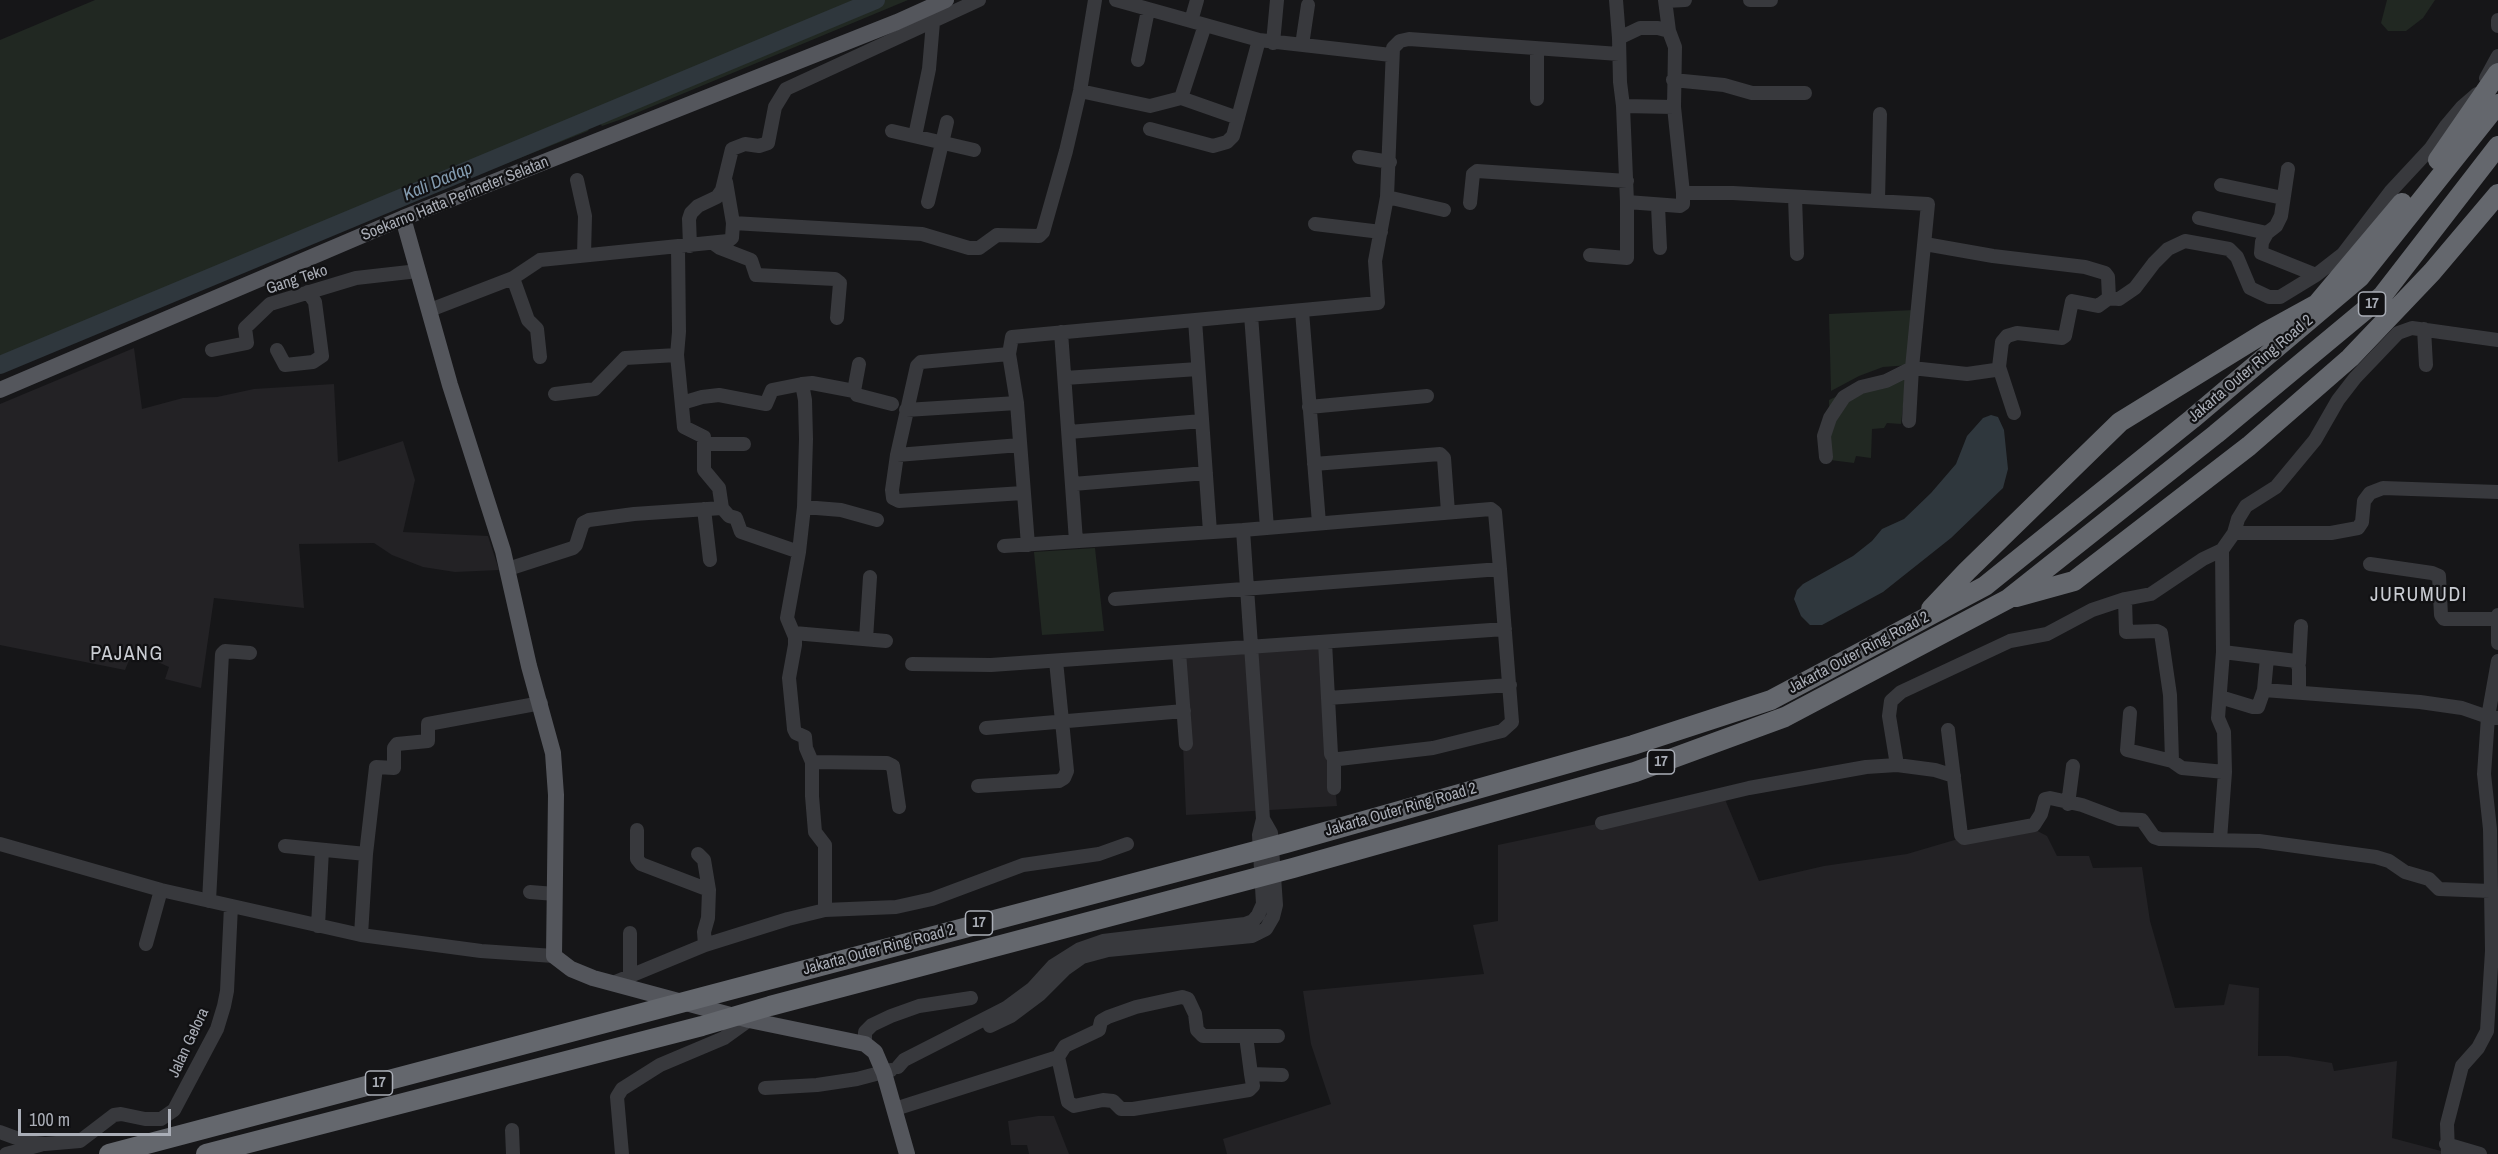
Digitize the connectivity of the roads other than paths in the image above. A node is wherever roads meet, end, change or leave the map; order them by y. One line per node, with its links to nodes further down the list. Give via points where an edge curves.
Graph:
1 (946, 0): 62 (main road, Soekarno Hatta Perimeter Selatan)
2 (979, 0): 15 (street)
3 (1095, 0): 28 (street)
4 (1116, 0): 14 (street)
5 (1166, 0): 14 (street)
6 (1197, 0): 16 (street)
7 (1276, 0): 19 (street)
8 (1616, 0): 18 (street)
9 (1685, 0): 12 (street)
10 (1750, 0): 11 (street)
11 (1771, 0)
12 (1666, 1): 17 (street)
13 (1308, 5): 20 (street)
14 (1155, 12): 16 (street); 25 (street)
15 (933, 22): 40 (street, via 929,69); 49 (street, via 786,89 775,107 768,143 732,148)
16 (1198, 23): 19 (street); 30 (street)
17 (1669, 31): 18 (street, via 1640,28); 27 (street, via 1674,47)
18 (1618, 38): 22 (street)
19 (1266, 41): 20 (street); 36 (street)
20 (1302, 45): 23 (street)
21 (1537, 49): 22 (street); 23 (street, via 1409,39 1400,41); 31 (street)
22 (1619, 54): 33 (street)
23 (1391, 55): 45 (street)
24 (2498, 56): 76 (street, via 2476,95 2391,191 2343,254)
25 (1138, 60)
26 (2498, 73): 148 (highway, via 2440,157 2317,304 2120,422)
27 (1673, 80): 29 (street, via 1724,85 1752,93); 34 (street)
28 (1080, 92): 30 (street, via 1143,105); 64 (street, via 1039,236 997,235 979,248 969,248 922,234)
29 (1805, 93)
30 (1181, 99): 36 (street)
31 (1537, 99)
32 (2498, 104): 148 (highway, Jakarta Outer Ring Road 2 / 17, via 2360,277 1985,586)
33 (1623, 106): 34 (street); 48 (street)
34 (1674, 106): 51 (street)
35 (1880, 114): 56 (street)
36 (1238, 118): 38 (street, via 1233,136 1213,146)
37 (947, 122): 41 (street)
38 (1150, 129)
39 (892, 130): 40 (street)
40 (915, 136): 41 (street)
41 (942, 143): 43 (street); 57 (street)
42 (2498, 146): 145 (highway, Jakarta Outer Ring Road 2 / 17, via 2382,296)
43 (974, 150)
44 (1359, 157): 45 (street)
45 (1390, 162): 54 (street)
46 (2288, 169): 55 (street)
47 (577, 180): 73 (street, via 585,216)
48 (1627, 181): 58 (street); 59 (street, via 1477,171 1473,174)
49 (726, 182): 64 (street); 70 (street, via 717,197 691,213)
50 (2221, 185): 55 (street)
51 (1683, 193): 53 (street); 60 (street, via 1680,206)
52 (2498, 194): 145 (highway, via 2432,272 2350,358 2249,446 2074,581)
53 (1795, 197): 56 (street); 72 (street)
54 (1387, 198): 61 (street); 66 (street)
55 (2283, 198): 67 (street, via 2281,216)
56 (1878, 200): 69 (street, via 1928,204)
57 (928, 202)
58 (1627, 202): 60 (street); 74 (street, via 1627,258)
59 (1470, 203)
60 (1658, 206): 71 (street)
61 (1444, 210)
62 (403, 218): 75 (main road); 100 (main road, Soekarno Hatta Perimeter Selatan)
63 (2199, 218): 67 (street)
64 (734, 223): 68 (street, via 732,238)
65 (1315, 224): 66 (street)
66 (1381, 232): 81 (street, via 1375,261 1378,303)
67 (2268, 233): 76 (street, via 2261,253)
68 (713, 243): 70 (street); 83 (street, via 751,260 756,275 835,279 840,283)
69 (1925, 244): 79 (street, via 2085,267 2108,276); 96 (street)
70 (684, 247): 73 (street); 91 (street)
71 (1659, 248)
72 (1797, 254)
73 (584, 255): 77 (street, via 540,260)
74 (1590, 255)
75 (418, 271): 78 (street, Gang Teko, via 356,278); 80 (main road)
76 (2316, 275): 79 (street, via 2280,297 2269,297 2250,288 2237,257 2229,249 2185,241 2168,249 2135,288 2119,298)
77 (513, 278): 80 (street); 92 (street, via 528,320 537,329)
78 (308, 292): 88 (street, Gang Teko, via 270,304 261,311 245,328 247,343); 89 (street, via 315,302 322,356 313,362 285,365)
79 (2109, 298): 95 (street, via 2098,306 2072,301 2062,338 2017,333 2007,336 2002,342)
80 (430, 310): 140 (main road)
81 (1302, 311): 82 (street); 107 (street)
82 (1251, 315): 84 (street); 129 (street)
83 (837, 318)
84 (1195, 320): 86 (street); 97 (street)
85 (2424, 329): 87 (street); 94 (street); 132 (street, via 2412,327 2398,333 2355,378 2315,440 2276,487 2246,506)
86 (1061, 332): 90 (street, via 1012,337); 98 (street)
87 (2498, 340)
88 (212, 350)
89 (277, 350)
90 (1009, 354): 105 (street); 108 (street, via 921,362 916,366)
91 (677, 355): 102 (street, via 626,358 595,389); 104 (street)
92 (540, 357)
93 (859, 364): 101 (street)
94 (2426, 365)
95 (1999, 367): 96 (street, via 1967,374); 109 (street)
96 (1912, 368): 111 (street); 117 (street, via 1844,397 1836,406 1824,436)
97 (1198, 369): 98 (street); 110 (street)
98 (1065, 378): 112 (street)
99 (802, 384): 101 (street); 104 (street, via 772,390 766,404 719,395); 123 (street, via 806,439)
100 (0, 390)
101 (854, 391): 106 (street, via 861,397)
102 (555, 394)
103 (1427, 396): 107 (street)
104 (682, 403): 113 (street, via 684,427 704,437)
105 (1017, 403): 108 (street); 115 (street)
106 (892, 404)
107 (1309, 407): 118 (street)
108 (906, 410): 116 (street)
109 (2014, 413)
110 (1202, 421): 112 (street); 119 (street)
111 (1909, 421)
112 (1069, 432): 120 (street)
113 (704, 444): 114 (street); 124 (street, via 704,470 719,489)
114 (744, 444)
115 (1020, 445): 116 (street); 122 (street)
116 (897, 455): 122 (street, via 892,490 893,498 899,501)
117 (1826, 458)
118 (1314, 464): 126 (street, via 1438,453 1444,458); 128 (street)
119 (1206, 473): 120 (street); 131 (street)
120 (1073, 483): 133 (street)
121 (2498, 492): 132 (street, via 2383,488 2370,493 2364,501 2358,528 2331,533)
122 (1023, 493): 134 (street)
123 (804, 507): 127 (street, via 841,510); 137 (street)
124 (722, 508): 125 (street); 137 (street, via 736,518 741,532)
125 (704, 509): 138 (street); 140 (street, via 589,520 583,523 573,548)
126 (1448, 512): 128 (street); 141 (street, via 1494,510)
127 (877, 520)
128 (1319, 523): 129 (street)
129 (1266, 528): 130 (street)
130 (1243, 530): 131 (street); 143 (street)
131 (1210, 532): 133 (street)
132 (2234, 533): 136 (street)
133 (1076, 541): 134 (street)
134 (1028, 544): 135 (street)
135 (1004, 546)
136 (2222, 550): 146 (street, via 2159,590); 158 (street)
137 (799, 552): 151 (street, via 787,618)
138 (710, 560)
139 (2370, 564): 147 (street, via 2439,576 2444,619)
140 (508, 569): 170 (main road)
141 (1500, 569): 143 (street); 150 (street)
142 (870, 577): 152 (street)
143 (1247, 589): 144 (street); 156 (street)
144 (1115, 599)
145 (2008, 599): 231 (highway, Jakarta Outer Ring Road 2 / 17, via 1785,717 1635,772 1240,883)
146 (2125, 599): 179 (street, via 2126,632 2161,633 2170,695); 181 (street, via 2092,610 2047,634 2010,641 1901,692 1891,701 1889,716)
147 (2497, 617): 155 (street)
148 (1921, 620): 230 (highway, Jakarta Outer Ring Road 2 / 17, via 1772,700 1633,745 1286,843)
149 (2301, 626): 163 (street)
150 (1505, 629): 154 (street); 165 (street)
151 (794, 633): 152 (street); 180 (street, via 789,678 792,716 796,733 805,737)
152 (866, 639): 153 (street)
153 (885, 641)
154 (1325, 642): 156 (street); 169 (street)
155 (2498, 643)
156 (1251, 648): 157 (street); 220 (street, via 1263,819 1271,833 1276,906 1266,929 1252,936 1108,950 1082,957 1011,1016 907,1067)
157 (1179, 652): 161 (street); 171 (street)
158 (2223, 652): 160 (street); 168 (street)
159 (250, 653): 203 (street, via 222,654)
160 (2267, 658): 163 (street); 166 (street)
161 (1056, 661): 164 (street); 174 (street)
162 (2498, 661): 173 (street)
163 (2299, 663): 167 (street)
164 (912, 664)
165 (1510, 685): 169 (street); 178 (street, via 1512,722 1502,731 1433,748)
166 (2264, 690): 167 (street); 168 (street, via 2258,706 2253,707)
167 (2299, 692): 173 (street, via 2420,702 2462,708)
168 (2220, 697): 183 (street, via 2218,718 2224,732)
169 (1328, 698): 178 (street, via 1330,754)
170 (541, 703): 196 (street, via 428,724 428,741 394,746 394,768 375,769); 202 (main road, via 556,785)
171 (1184, 711): 174 (street); 177 (street)
172 (2130, 713): 179 (street, via 2127,750)
173 (2493, 718): 200 (street, via 2484,774 2490,829)
174 (1063, 721): 175 (street); 185 (street, via 1067,771 1064,778)
175 (986, 728)
176 (1947, 730): 184 (street)
177 (1186, 744)
178 (1334, 758): 186 (street)
179 (2172, 761): 183 (street, via 2182,768)
180 (812, 762): 188 (street, via 887,762 893,766); 205 (street, via 814,826 825,845)
181 (1896, 765): 184 (street); 189 (street, via 1749,788)
182 (2073, 766): 187 (street)
183 (2225, 772): 191 (street)
184 (1954, 776): 187 (street, via 1960,835 1964,838 2034,825 2045,800 2050,798)
185 (978, 786)
186 (1334, 788)
187 (2068, 804): 191 (street, via 2119,819 2142,820 2160,839)
188 (899, 807)
189 (1602, 823)
190 (637, 831): 199 (street, via 637,859 641,864)
191 (2220, 840): 200 (street, via 2259,841 2376,857 2429,879 2439,889)
192 (0, 844): 198 (street)
193 (1127, 844): 205 (street, via 1099,854 1023,865 932,899 896,907)
194 (285, 846): 195 (street)
195 (321, 850): 196 (street); 206 (street)
196 (366, 854): 208 (street)
197 (698, 854): 199 (street, via 705,860)
198 (161, 890): 203 (street); 209 (street)
199 (710, 890): 210 (street)
200 (2490, 891): 228 (street, via 2492,951 2487,1031 2462,1066 2450,1105)
201 (530, 892): 202 (street)
202 (555, 894): 211 (main road)
203 (209, 901): 204 (street)
204 (231, 906): 206 (street); 227 (street, Jalan Gelora, via 224,1006 217,1029 174,1110 161,1119 114,1115 80,1141)
205 (825, 910): 210 (street)
206 (318, 926): 208 (street)
207 (630, 933): 212 (street)
208 (361, 935): 211 (street)
209 (146, 944)
210 (705, 945): 212 (street)
211 (554, 956): 213 (main road, via 571,969)
212 (630, 974): 213 (street)
213 (613, 983): 215 (main road)
214 (971, 999): 218 (street, via 919,1006 891,1016 865,1032)
215 (749, 1020): 218 (main road); 233 (street, via 724,1038 660,1065 622,1089 617,1097)
216 (1246, 1036): 217 (street); 219 (street, via 1203,1036 1197,1030 1188,999 1182,997 1108,1017 1101,1021 1099,1030 1065,1046); 221 (street)
217 (1278, 1036)
218 (865, 1044): 220 (main road)
219 (1058, 1057): 221 (street, via 1068,1102 1074,1106 1103,1100 1113,1101 1121,1109 1133,1109 1249,1090 1253,1086); 224 (street)
220 (891, 1070): 223 (street, via 817,1085); 224 (main road)
221 (1251, 1074): 222 (street)
222 (1282, 1075)
223 (765, 1088)
224 (895, 1109): 234 (main road)
225 (512, 1130): 232 (street)
226 (0, 1132): 227 (street, Jalan Gelora)
227 (45, 1144): 229 (street)
228 (2447, 1149): 235 (street)
229 (6, 1154)
230 (109, 1154)
231 (206, 1154)
232 (513, 1154)
233 (622, 1154)
234 (907, 1154)
235 (2480, 1154)

